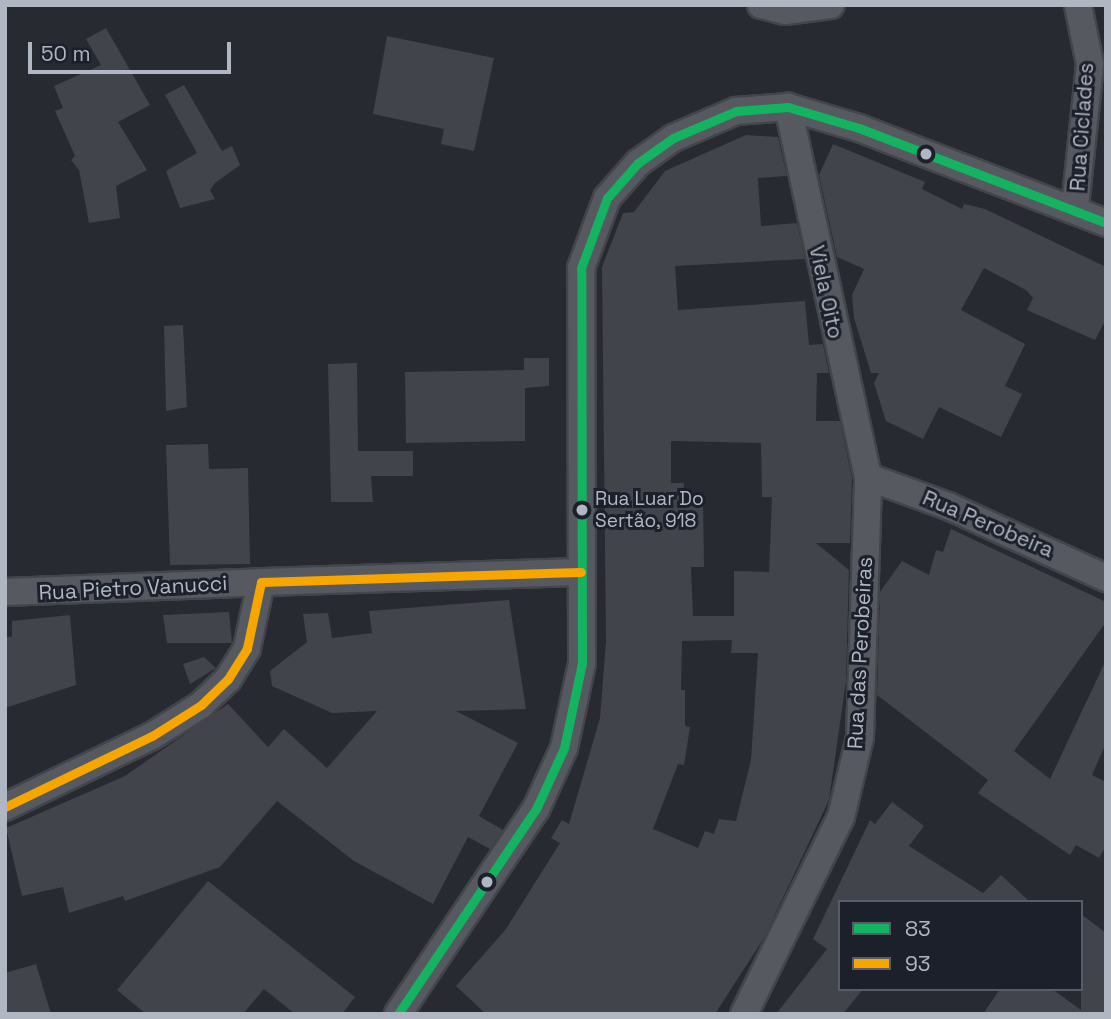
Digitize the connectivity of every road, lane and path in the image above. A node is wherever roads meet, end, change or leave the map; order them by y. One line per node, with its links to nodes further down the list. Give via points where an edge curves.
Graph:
1 (761, 5): 2 (street, via 785,11)
2 (831, 5)
3 (1078, 5): 4 (street, Rua Ciclades)
4 (1098, 59): 6 (street, Rua Ciclades)
5 (788, 107): 6 (street); 8 (street, Viela Oito); 9 (street, via 736,111 673,138 638,163 607,198 581,268)
6 (1075, 207): 7 (street)
7 (1106, 223)
8 (868, 477): 10 (street, Rua Perobeira, via 948,506); 15 (street, Rua das Perobeiras, via 860,737 841,817)
9 (581, 572): 11 (street, Rua Pietro Vanucci); 14 (street, via 582,663 564,748 536,809)
10 (1106, 578)
11 (261, 582): 12 (street, Rua Pietro Vanucci); 13 (street, via 247,648 228,679 201,705 140,742)
12 (5, 592)
13 (5, 807)
14 (398, 1014)
15 (744, 1014)

